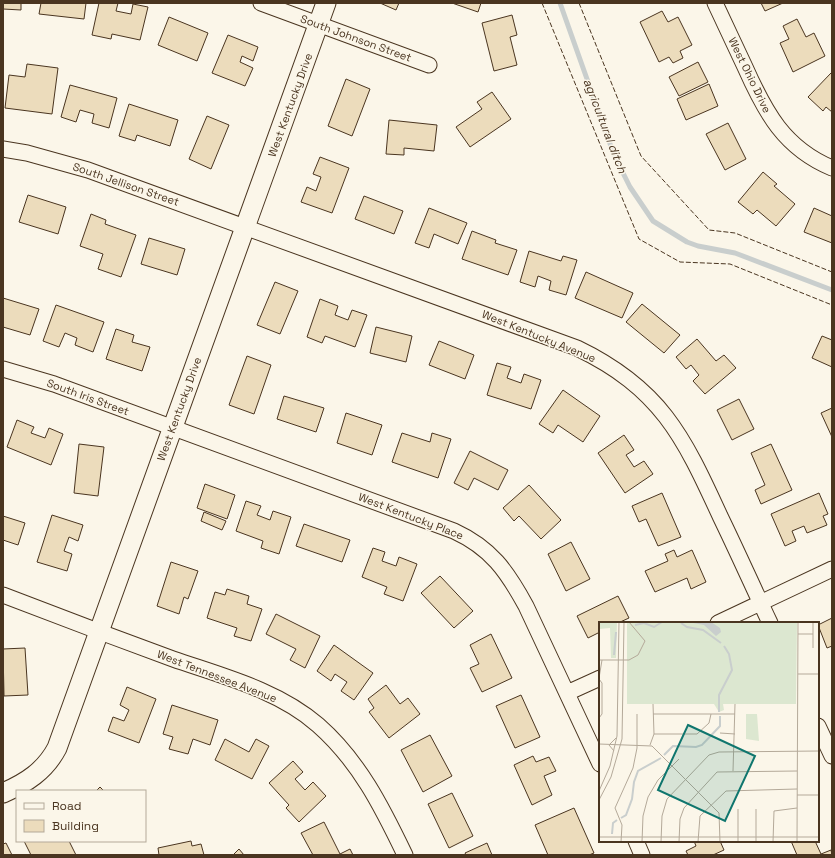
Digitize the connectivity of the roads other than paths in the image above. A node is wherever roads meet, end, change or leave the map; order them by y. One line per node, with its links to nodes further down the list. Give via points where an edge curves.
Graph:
1 (261, 3): 4 (street, South Johnson Street)
2 (326, 3): 4 (street, West Kentucky Drive)
3 (715, 3): 7 (street, West Ohio Drive, via 760,100 771,118 794,146)
4 (318, 25): 5 (street, South Johnson Street); 8 (street, West Kentucky Drive)
5 (429, 65)
6 (3, 149): 8 (street, South Jellison Street, via 88,170)
7 (832, 168)
8 (246, 226): 10 (street, West Kentucky Drive); 13 (street, West Kentucky Avenue, via 576,348 619,372 653,401 685,444)
9 (3, 369): 10 (street, South Iris Street, via 54,384)
10 (172, 428): 16 (street, West Kentucky Drive); 18 (street, West Kentucky Place, via 448,528 473,541 492,555 514,584)
11 (832, 569): 13 (street)
12 (3, 595): 16 (street, West Tennessee Avenue)
13 (761, 603): 14 (street); 15 (street, West Kentucky Avenue)
14 (720, 622)
15 (770, 622)
16 (98, 631): 22 (street, West Kentucky Drive, via 53,756 32,778); 24 (street, West Tennessee Avenue, via 252,687 302,713 335,741 364,777)
17 (599, 678): 18 (street)
18 (567, 693): 21 (street, West Kentucky Place)
19 (819, 728): 20 (street)
20 (832, 756)
21 (599, 762)
22 (3, 793)
23 (636, 842): 25 (street)
24 (405, 855)
25 (642, 855)

